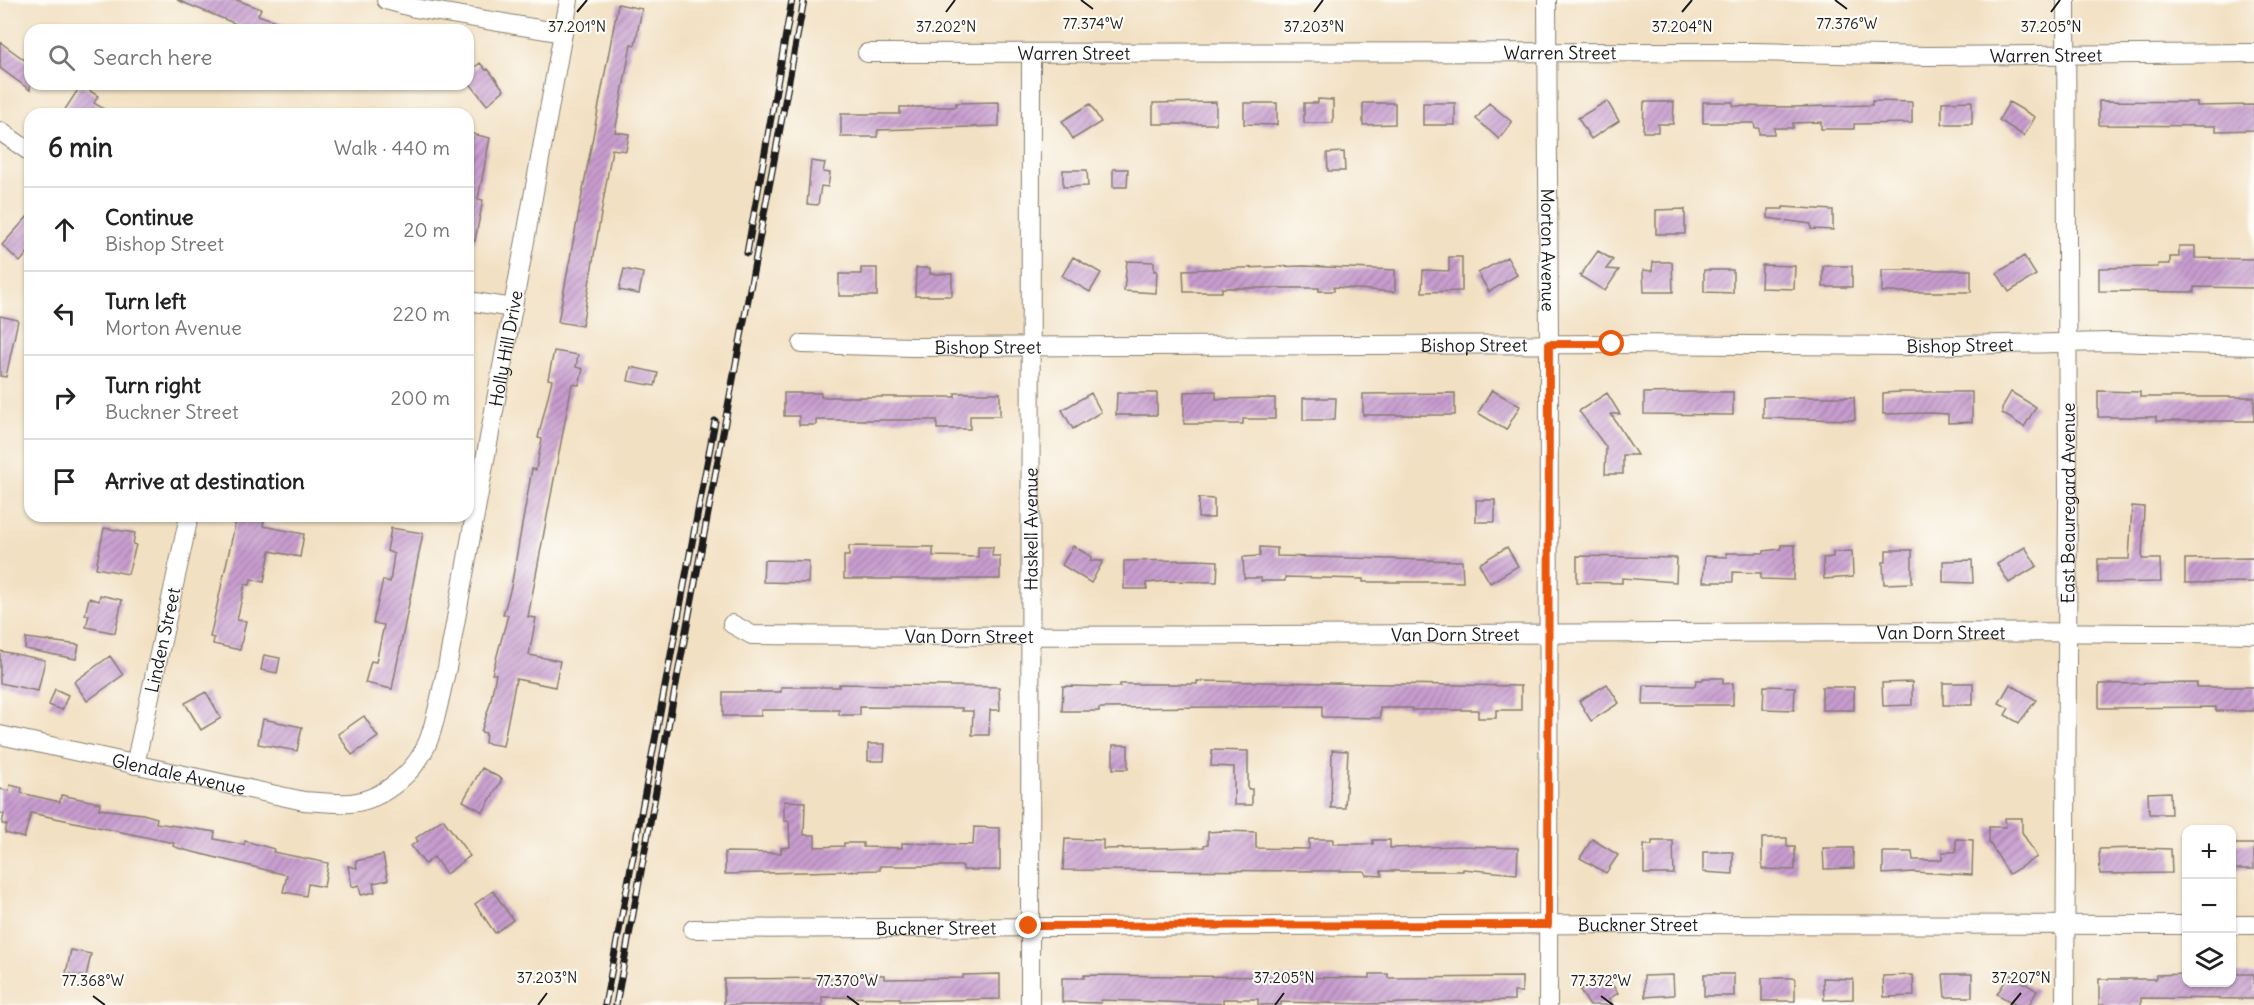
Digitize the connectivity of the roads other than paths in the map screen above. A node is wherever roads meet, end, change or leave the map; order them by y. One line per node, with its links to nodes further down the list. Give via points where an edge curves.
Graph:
1 (386, 0): 5 (street)
2 (569, 0): 5 (street, Holly Hill Drive)
3 (1546, 0): 10 (street, Morton Avenue)
4 (2066, 0): 8 (street, East Beauregard Avenue)
5 (563, 33): 14 (street, Holly Hill Drive)
6 (1031, 52): 7 (street, Warren Street); 10 (street, Warren Street); 18 (street, Haskell Avenue)
7 (867, 53)
8 (2067, 53): 9 (street, Warren Street); 10 (street, Warren Street); 15 (street, East Beauregard Avenue)
9 (2254, 53)
10 (1546, 54): 17 (street, Morton Avenue)
11 (1, 134): 12 (street)
12 (24, 149)
13 (474, 302): 14 (street)
14 (513, 308): 20 (street, Holly Hill Drive)
15 (2066, 343): 17 (street, Bishop Street); 19 (street, Bishop Street); 24 (street, East Beauregard Avenue)
16 (802, 344): 18 (street, Bishop Street)
17 (1549, 344): 18 (street, Bishop Street); 26 (street, Morton Avenue)
18 (1030, 346): 27 (street, Haskell Avenue)
19 (2254, 346)
20 (474, 521)
21 (188, 522): 29 (street, Linden Street)
22 (474, 522): 30 (street, Holly Hill Drive, via 447,668 429,740 403,777 370,798)
23 (732, 624): 27 (street, Van Dorn Street, via 752,635)
24 (2065, 634): 25 (street, Van Dorn Street); 26 (street, Van Dorn Street); 32 (street, East Beauregard Avenue)
25 (2254, 634)
26 (1548, 635): 27 (street, Van Dorn Street); 31 (street, Morton Avenue)
27 (1029, 636): 36 (street, Haskell Avenue)
28 (0, 735): 29 (street, Glendale Avenue)
29 (135, 765): 30 (street, Glendale Avenue, via 304,801)
30 (357, 801)
31 (1548, 925): 32 (street, Buckner Street); 36 (street, Buckner Street); 39 (street, Morton Avenue)
32 (2066, 925): 33 (street, Buckner Street); 40 (street, East Beauregard Avenue)
33 (2182, 925)
34 (2236, 925): 35 (street)
35 (2254, 925)
36 (1029, 926): 37 (street, Buckner Street); 38 (street, Haskell Avenue)
37 (693, 929)
38 (1030, 1005)
39 (1548, 1005)
40 (2065, 1005)

